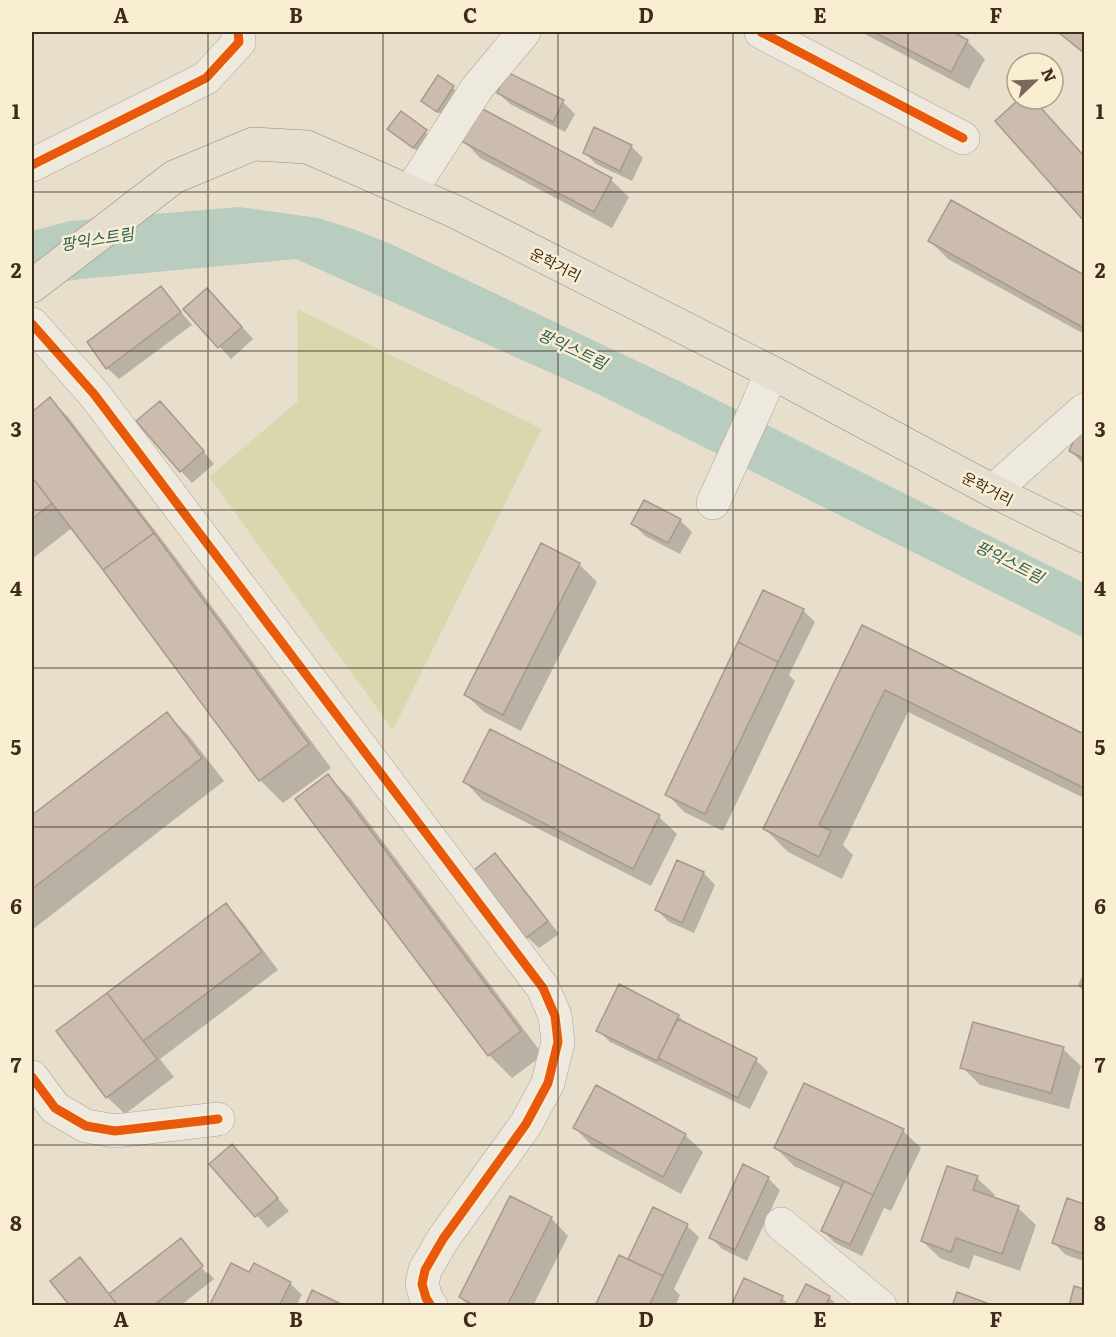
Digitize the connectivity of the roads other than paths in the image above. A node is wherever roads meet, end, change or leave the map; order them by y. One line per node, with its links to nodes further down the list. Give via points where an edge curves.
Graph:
1 (238, 32): 5 (street, via 239,42 206,78)
2 (524, 32): 6 (street, via 477,88)
3 (779, 36): 4 (street)
4 (963, 138)
5 (32, 165)
6 (410, 192): 7 (main road, 운학거리, via 307,147 253,144 174,177); 9 (main road, 운학거리)
7 (32, 286)
8 (32, 324): 17 (street, via 145,460 543,988 555,1016 558,1042 549,1083 526,1124 425,1270 422,1284)
9 (771, 372): 11 (main road, 운학거리); 12 (street)
10 (1084, 410): 11 (street)
11 (993, 491): 13 (main road, 운학거리)
12 (718, 492)
13 (1084, 536)
14 (32, 1077): 15 (street, via 55,1108 86,1126 115,1131)
15 (218, 1119)
16 (781, 1224): 18 (street)
17 (431, 1305)
18 (880, 1305)

